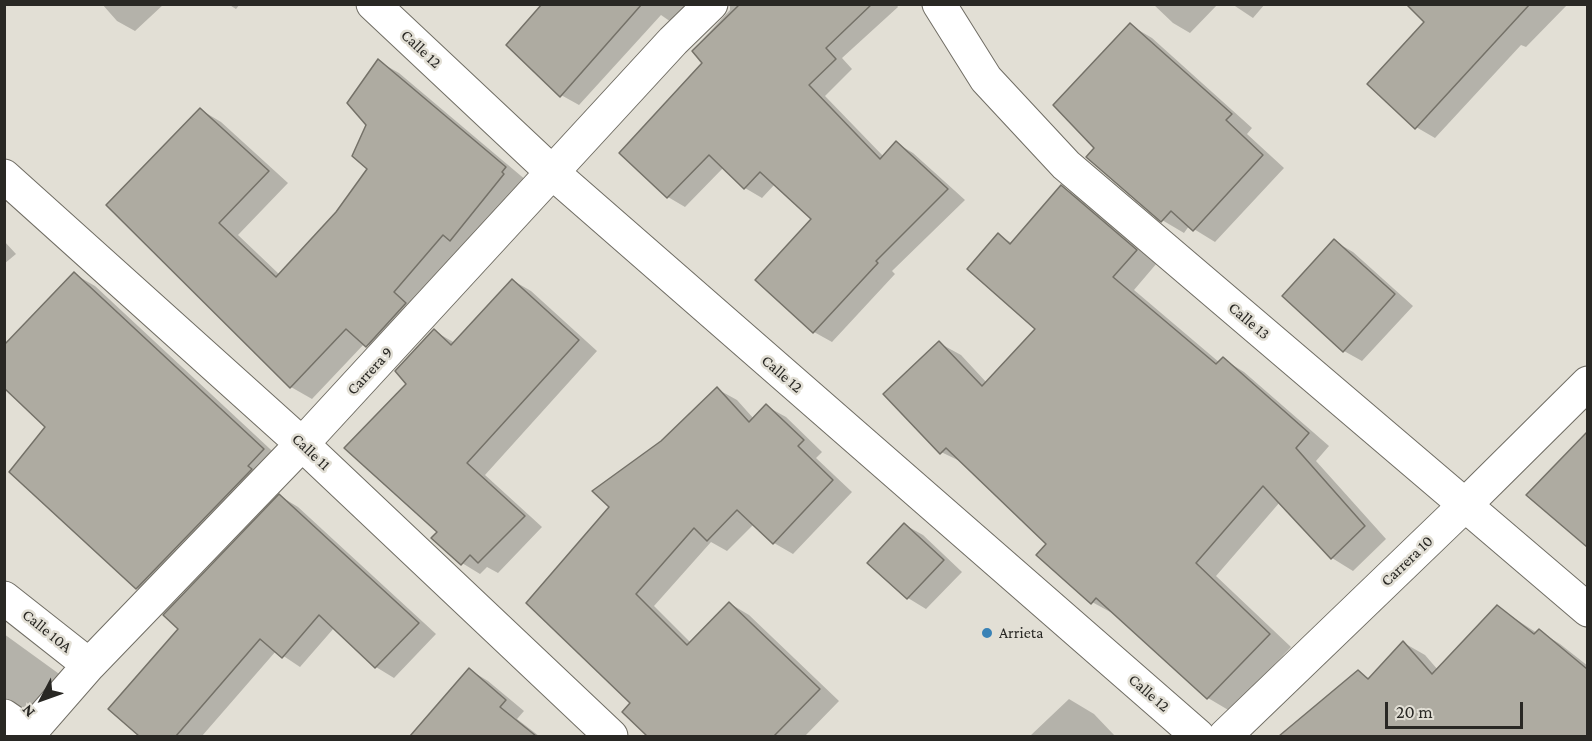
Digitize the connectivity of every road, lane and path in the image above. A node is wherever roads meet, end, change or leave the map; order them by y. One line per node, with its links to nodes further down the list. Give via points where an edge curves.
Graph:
1 (373, 4): 4 (street, Calle 12)
2 (711, 4): 4 (street, Carrera 9)
3 (939, 4): 8 (street, Calle 13, via 986,79 1066,165)
4 (552, 173): 7 (street, Carrera 9); 14 (street, Calle 12)
5 (4, 176): 7 (street, Calle 11)
6 (1587, 383): 8 (street, Carrera 10)
7 (302, 444): 11 (street, Carrera 9); 13 (street, Calle 11)
8 (1465, 505): 10 (street, Calle 13); 15 (street, Carrera 10)
9 (4, 598): 11 (street, Calle 10A)
10 (1587, 610)
11 (89, 665): 12 (street, Carrera 9)
12 (23, 731)
13 (611, 736)
14 (1198, 736)
15 (1225, 736)

